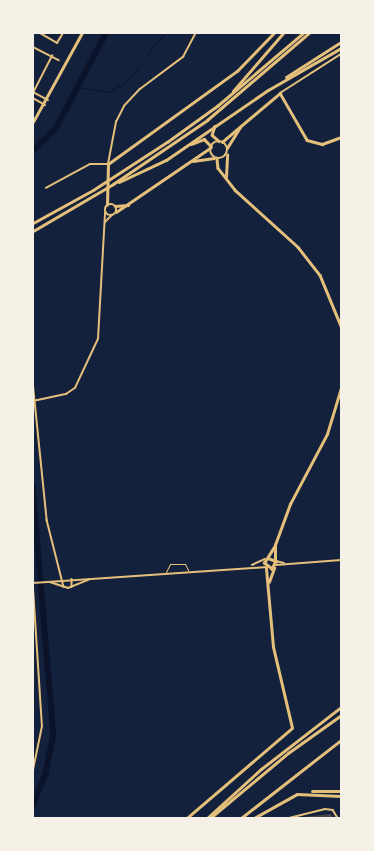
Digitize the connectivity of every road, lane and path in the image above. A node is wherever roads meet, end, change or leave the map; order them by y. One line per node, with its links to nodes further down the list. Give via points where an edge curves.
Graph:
1 (40, 33): 2 (street, via 57,43)
2 (63, 33)
3 (82, 33): 19 (main road)
4 (196, 33): 33 (street, via 183,57 140,89 124,106 116,122)
5 (274, 33): 33 (main road, via 237,71)
6 (283, 33): 21 (highway)
7 (303, 33): 21 (highway)
8 (309, 33): 35 (highway, via 275,66 207,120)
9 (341, 42): 15 (highway)
10 (33, 47): 13 (street)
11 (341, 48): 15 (highway)
12 (341, 54): 17 (street)
13 (52, 56): 14 (street); 16 (street)
14 (59, 60)
15 (268, 90): 24 (highway)
16 (33, 93): 19 (street)
17 (280, 93): 23 (main road); 25 (main road, via 307,140 322,144)
18 (33, 98): 20 (street)
19 (48, 100): 20 (main road)
20 (45, 105): 22 (main road)
21 (217, 106): 46 (highway, via 93,190)
22 (33, 122)
23 (241, 125): 26 (main road); 29 (main road)
24 (215, 126): 26 (main road, via 212,136); 27 (highway)
25 (341, 137)
26 (221, 142): 28 (main road); 29 (main road)
27 (189, 145): 28 (main road, via 204,139); 35 (highway, via 158,165)
28 (211, 147): 31 (main road); 32 (main road)
29 (227, 148): 30 (main road)
30 (227, 154): 31 (main road); 34 (main road)
31 (215, 159): 32 (main road); 34 (main road)
32 (193, 161): 40 (main road)
33 (108, 164): 36 (street, via 90,164); 37 (main road)
34 (226, 178): 48 (main road, via 308,259 328,291)
35 (113, 184): 47 (highway)
36 (46, 188)
37 (107, 196): 38 (main road); 39 (main road)
38 (112, 204): 39 (main road); 41 (main road)
39 (107, 205): 42 (main road)
40 (128, 205): 41 (main road); 43 (main road)
41 (115, 206): 43 (main road)
42 (105, 212): 44 (main road); 45 (street)
43 (116, 212): 44 (main road)
44 (112, 215): 45 (street)
45 (105, 222): 51 (street, via 98,338 75,388 66,394)
46 (33, 223)
47 (33, 231)
48 (341, 326)
49 (33, 381): 51 (street)
50 (341, 388): 52 (main road, via 327,434 290,504)
51 (34, 401): 62 (street, via 48,520)
52 (275, 545): 53 (main road); 54 (main road)
53 (267, 558): 54 (main road); 57 (street); 59 (main road)
54 (275, 560): 56 (street); 58 (main road)
55 (341, 560): 56 (street)
56 (284, 563): 58 (street)
57 (250, 566): 59 (street); 60 (street)
58 (276, 566): 59 (main road); 67 (main road)
59 (266, 568): 67 (main road)
60 (188, 570): 61 (street); 61 (lane, via 185,564 170,564)
61 (166, 572): 64 (street)
62 (64, 579): 63 (street); 65 (street); 68 (street)
63 (72, 579): 64 (street); 69 (street)
64 (90, 579): 69 (street)
65 (50, 582): 66 (street); 68 (street)
66 (33, 583)
67 (269, 583): 78 (main road, via 273,647 292,728)
68 (64, 587): 69 (street)
69 (72, 587)
70 (33, 588): 74 (street, via 42,726)
71 (341, 708): 79 (highway, via 261,769)
72 (341, 715): 80 (highway, via 288,753)
73 (341, 740): 81 (highway)
74 (33, 770)
75 (341, 791): 76 (highway)
76 (306, 792): 77 (highway); 82 (highway, via 282,800)
77 (341, 796)
78 (187, 818)
79 (207, 818)
80 (210, 818)
81 (241, 818)
82 (254, 818)
83 (289, 818): 84 (street, via 325,809 333,810)
84 (338, 818)

